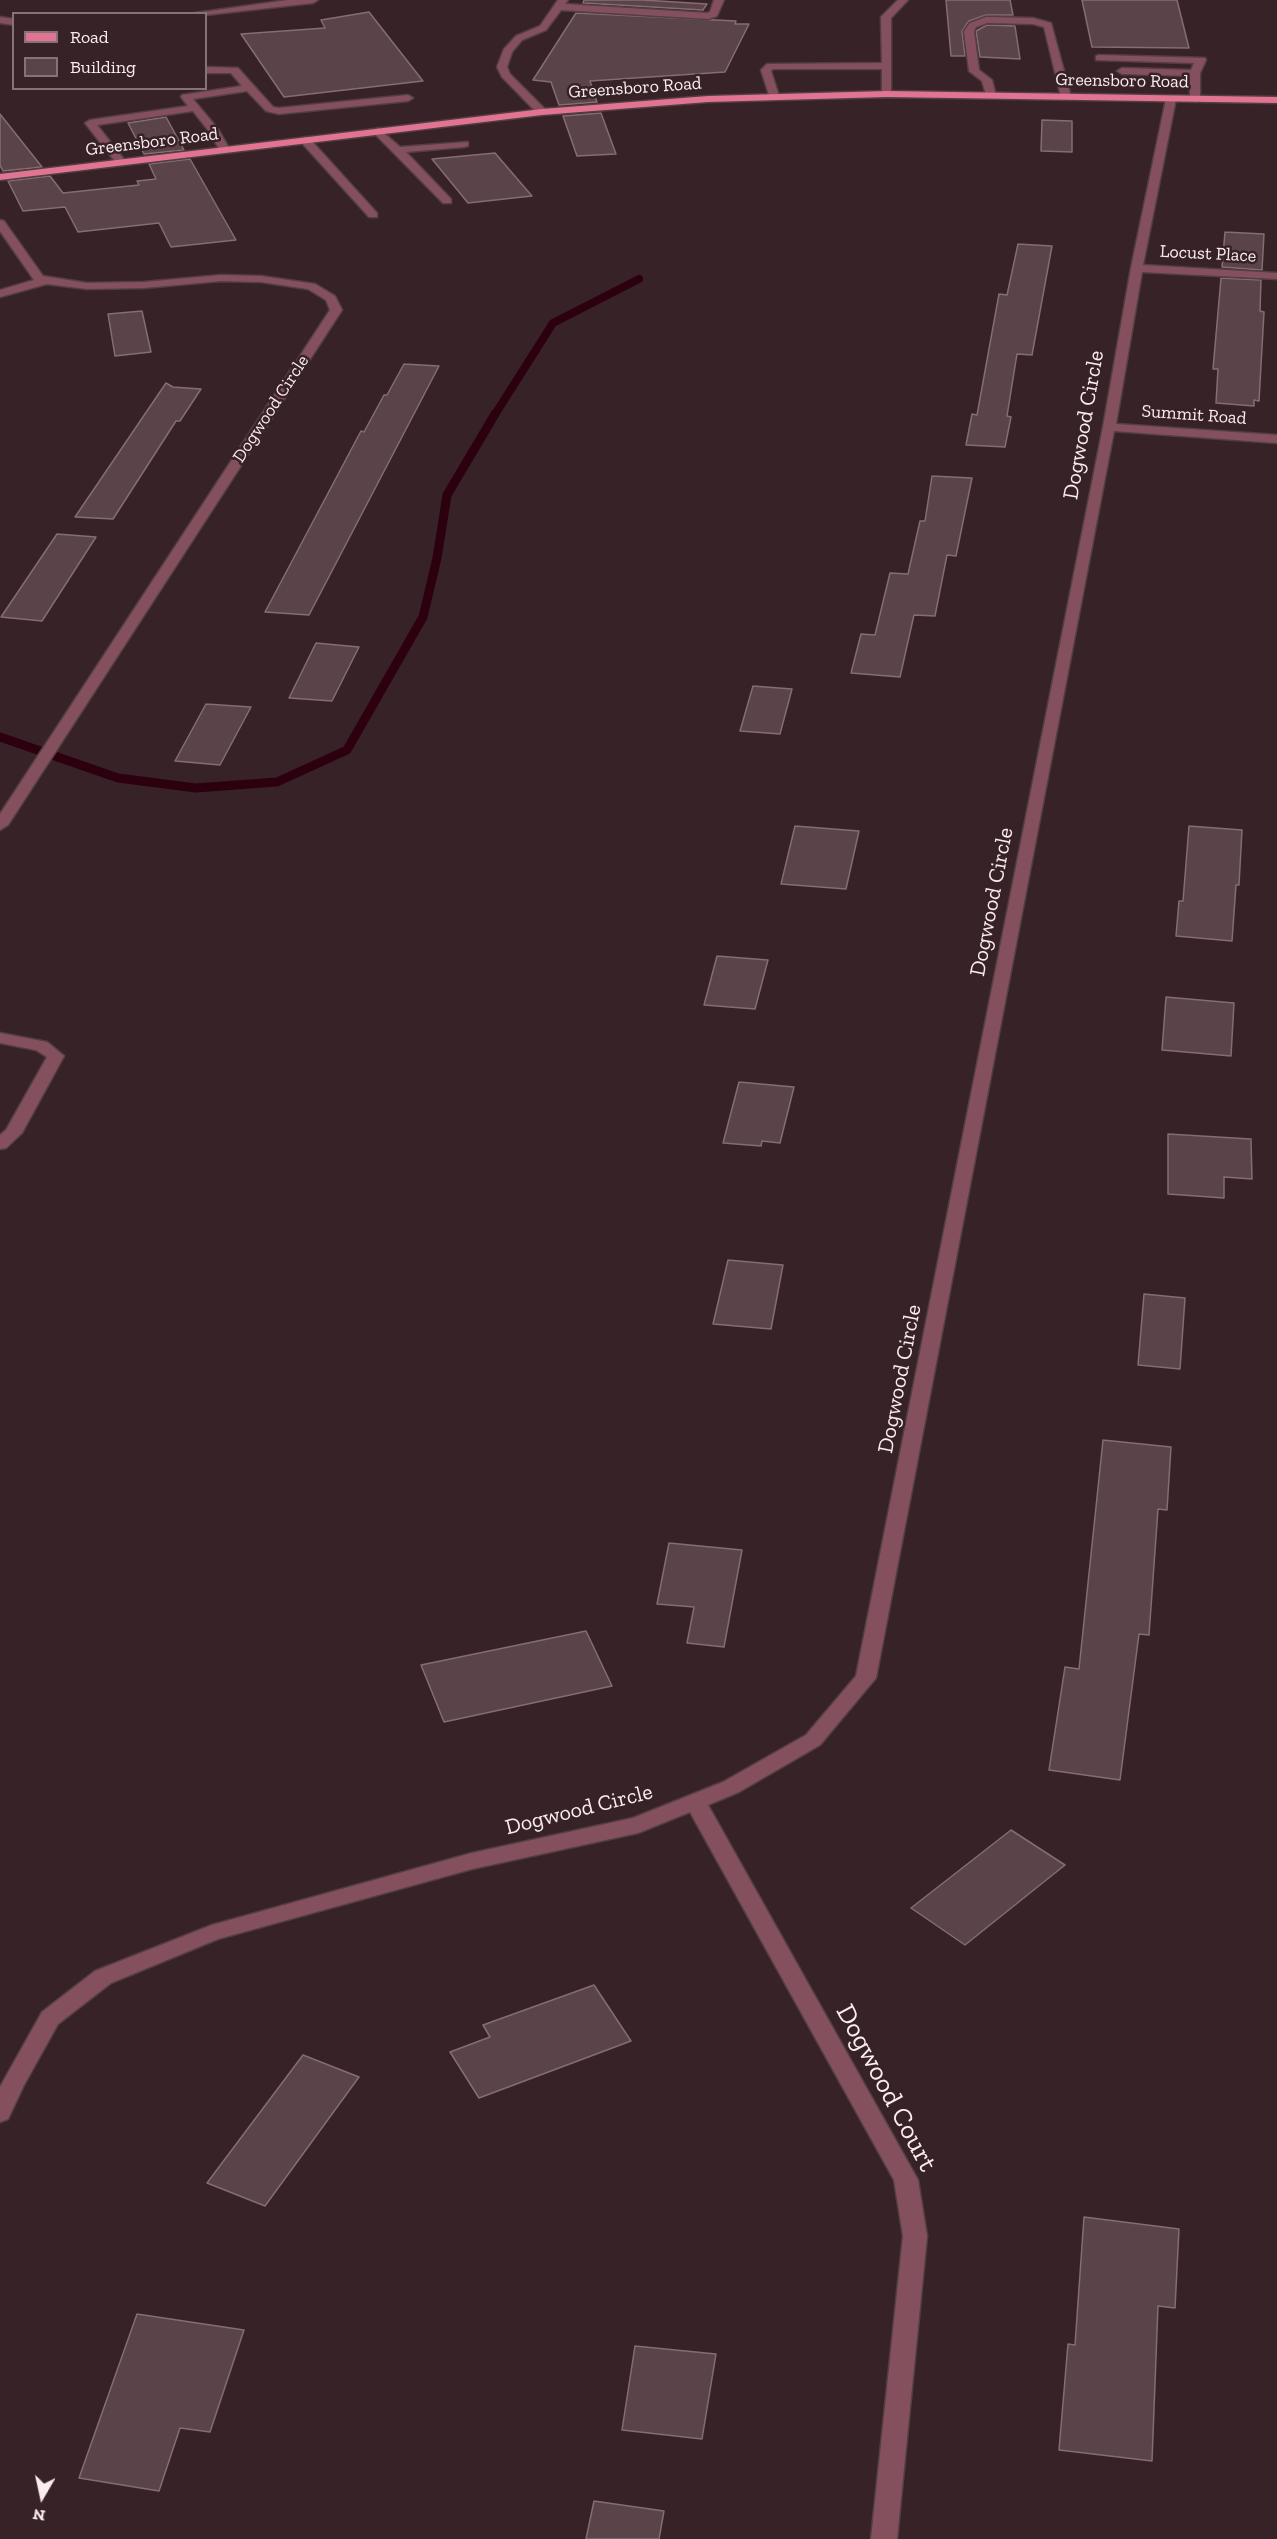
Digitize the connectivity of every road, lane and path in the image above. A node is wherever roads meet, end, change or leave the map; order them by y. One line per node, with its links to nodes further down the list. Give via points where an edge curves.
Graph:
1 (313, 0): 5 (street)
2 (719, 0): 4 (street, via 714,14 708,16)
3 (903, 0): 7 (street, via 886,17)
4 (561, 4): 22 (street, via 543,28 519,38 507,51 502,67)
5 (207, 12)
6 (1099, 58): 10 (street, via 1203,56)
7 (887, 66): 13 (street); 14 (street, via 771,66 766,70)
8 (207, 70): 11 (street, via 234,70)
9 (1115, 71): 10 (street)
10 (1195, 73): 19 (street)
11 (249, 88): 12 (street); 17 (street, via 270,109 279,111)
12 (182, 93): 21 (street)
13 (887, 94): 14 (main road, Greensboro Road); 15 (main road, Greensboro Road)
14 (774, 96): 22 (main road, Greensboro Road)
15 (991, 96): 16 (main road, Greensboro Road); 16 (street, via 987,80 974,71 969,31 986,20 1048,25)
16 (1066, 97): 18 (main road, Greensboro Road)
17 (408, 98)
18 (1171, 99): 19 (main road, Greensboro Road); 33 (street, Dogwood Circle)
19 (1195, 99): 20 (main road, Greensboro Road)
20 (1277, 100)
21 (195, 108): 26 (street); 28 (street, via 90,123)
22 (542, 112): 23 (main road, Greensboro Road)
23 (378, 131): 24 (main road, Greensboro Road); 27 (street)
24 (304, 140): 26 (main road, Greensboro Road); 31 (street)
25 (465, 144): 27 (street)
26 (225, 150): 28 (main road, Greensboro Road)
27 (398, 150): 30 (street)
28 (121, 162): 29 (main road, Greensboro Road)
29 (0, 177)
30 (447, 201)
31 (373, 215)
32 (0, 223): 35 (street, via 39,279)
33 (1137, 268): 34 (street, Locust Place); 37 (street, Dogwood Circle)
34 (1277, 276)
35 (47, 280): 36 (street); 39 (street, Dogwood Circle, via 98,286 261,279 310,286 331,298 336,310)
36 (0, 294)
37 (1109, 427): 38 (street, Summit Road); 42 (street, Dogwood Circle, via 866,1678 813,1740 730,1787)
38 (1277, 439)
39 (0, 825)
40 (0, 1038): 41 (street, via 41,1046 56,1056 14,1133)
41 (0, 1144)
42 (695, 1801): 43 (street, Dogwood Circle, via 638,1825 472,1861 212,1934 103,1977 50,2018); 44 (street, Dogwood Court, via 906,2180 915,2236)
43 (0, 2113)
44 (884, 2539)

